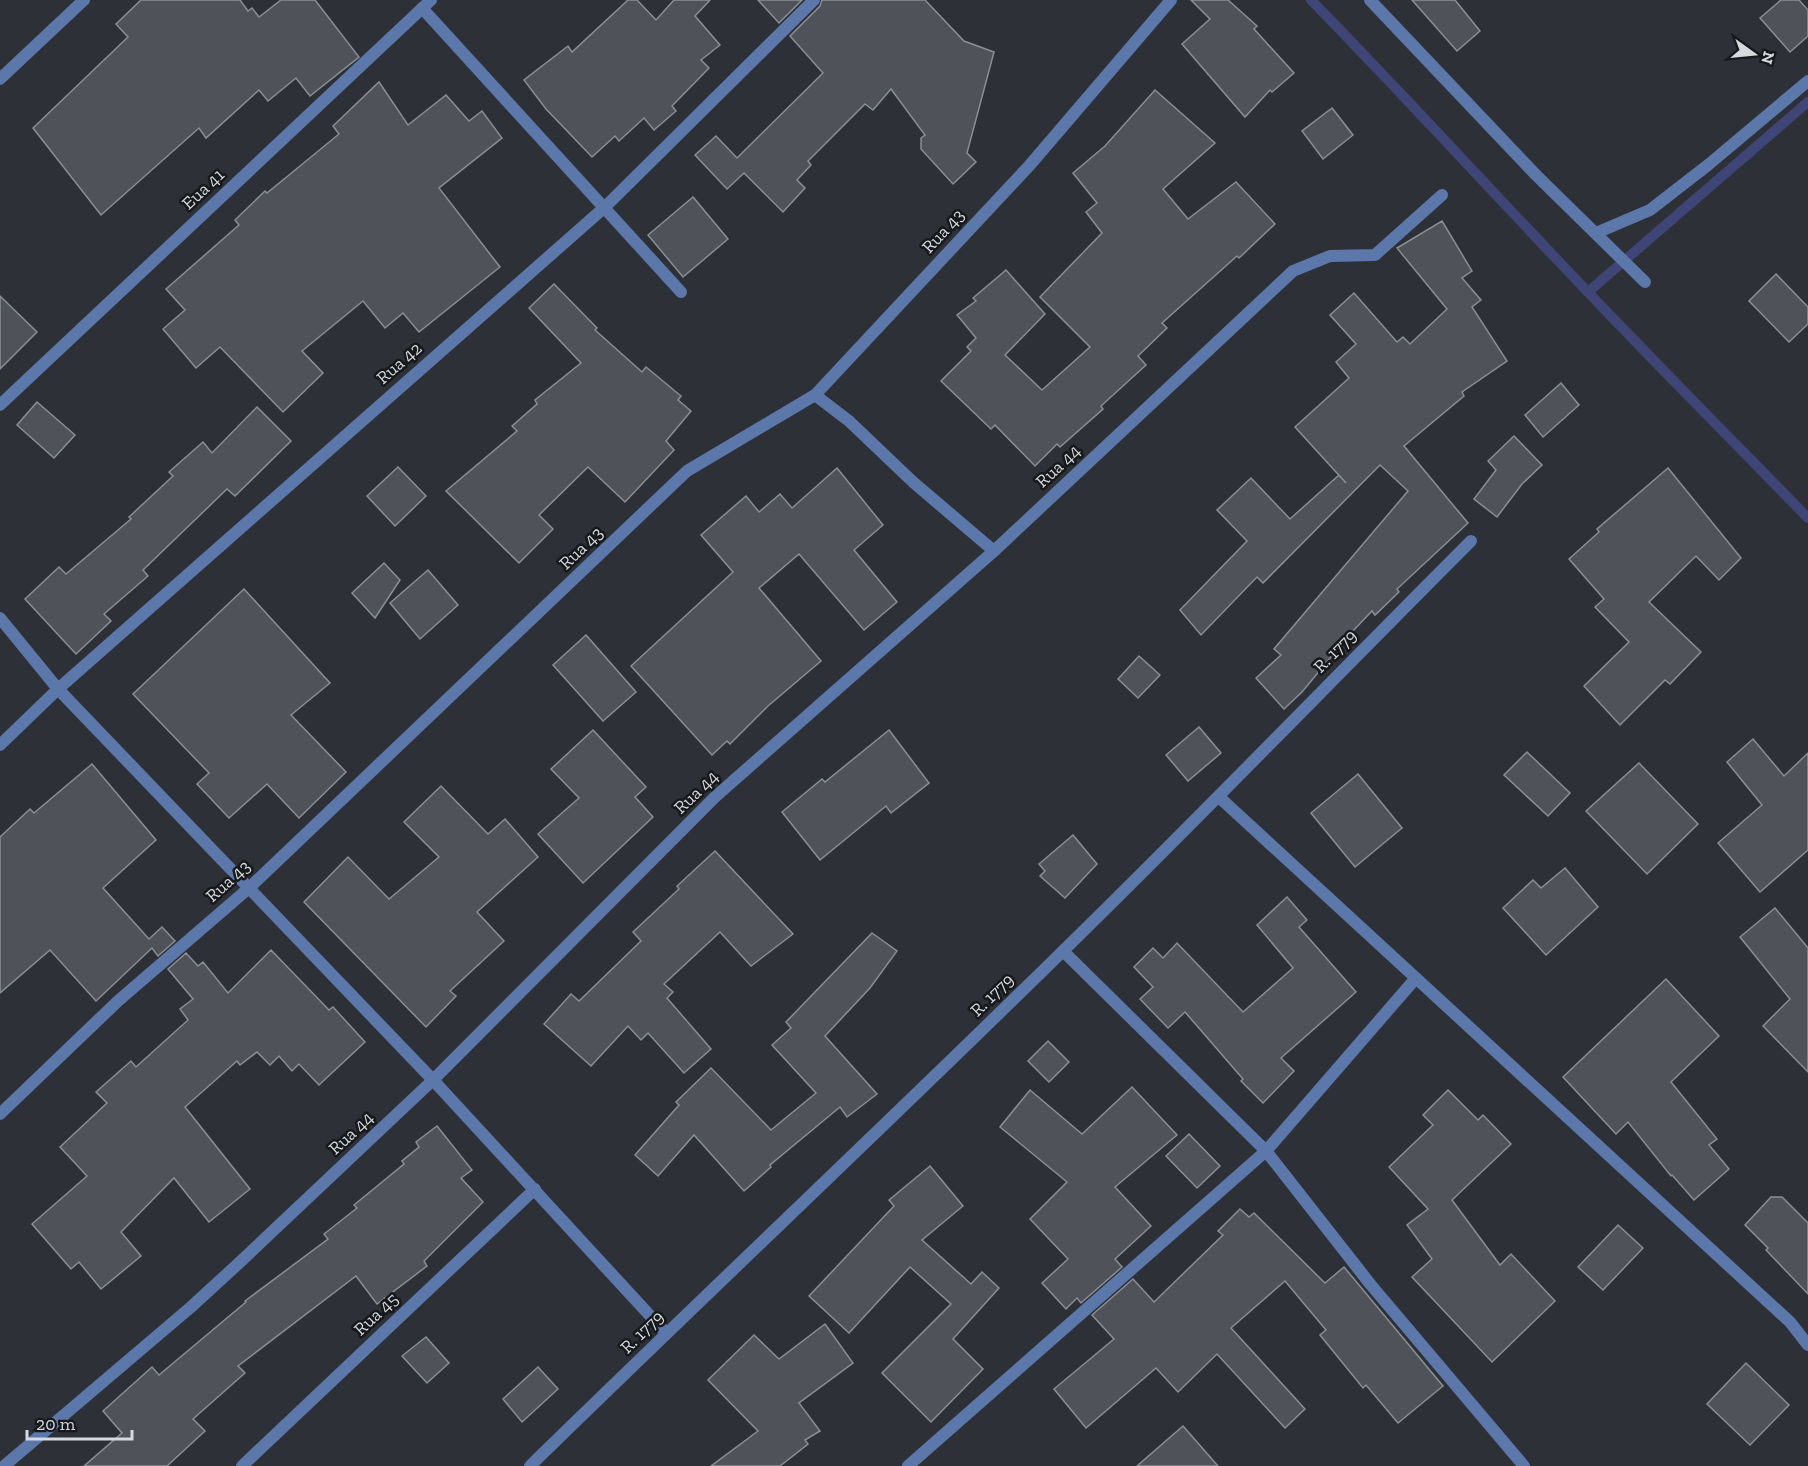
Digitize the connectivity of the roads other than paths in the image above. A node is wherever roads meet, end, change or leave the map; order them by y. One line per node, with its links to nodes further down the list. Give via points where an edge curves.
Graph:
1 (84, 0): 6 (street)
2 (814, 0): 9 (street, Rua 42)
3 (1171, 0): 13 (street, Rua 43, via 1029,166)
4 (1370, 0): 10 (street)
5 (427, 4): 9 (street); 14 (street, Eua 41)
6 (0, 79)
7 (1808, 81): 10 (street, via 1650,210)
8 (1442, 195): 16 (street, Rua 44, via 1375,255 1330,256 1293,271)
9 (605, 207): 12 (street); 18 (street, Rua 42)
10 (1596, 233): 11 (street)
11 (1645, 282)
12 (681, 292)
13 (815, 395): 16 (street); 21 (street, Rua 43, via 687,471)
14 (0, 405)
15 (1471, 541): 20 (street, R. 1779)
16 (994, 551): 24 (street, Rua 44, via 715,797)
17 (0, 618): 18 (street)
18 (58, 689): 19 (street, Rua 42); 21 (street)
19 (0, 745)
20 (1219, 797): 22 (street, R. 1779); 23 (street)
21 (249, 888): 24 (street); 25 (street, Rua 43, via 118,1001)
22 (1063, 951): 26 (street); 28 (street, R. 1779)
23 (1416, 978): 26 (street); 29 (street, via 1790,1322)
24 (433, 1080): 27 (street); 30 (street, Rua 44, via 191,1307)
25 (0, 1114)
26 (1266, 1151): 33 (street); 34 (street, via 1371,1285)
27 (535, 1189): 28 (street); 31 (street, Rua 45)
28 (666, 1333): 32 (street, R. 1779)
29 (1808, 1345)
30 (4, 1466)
31 (242, 1466)
32 (530, 1466)
33 (908, 1466)
34 (1524, 1466)

